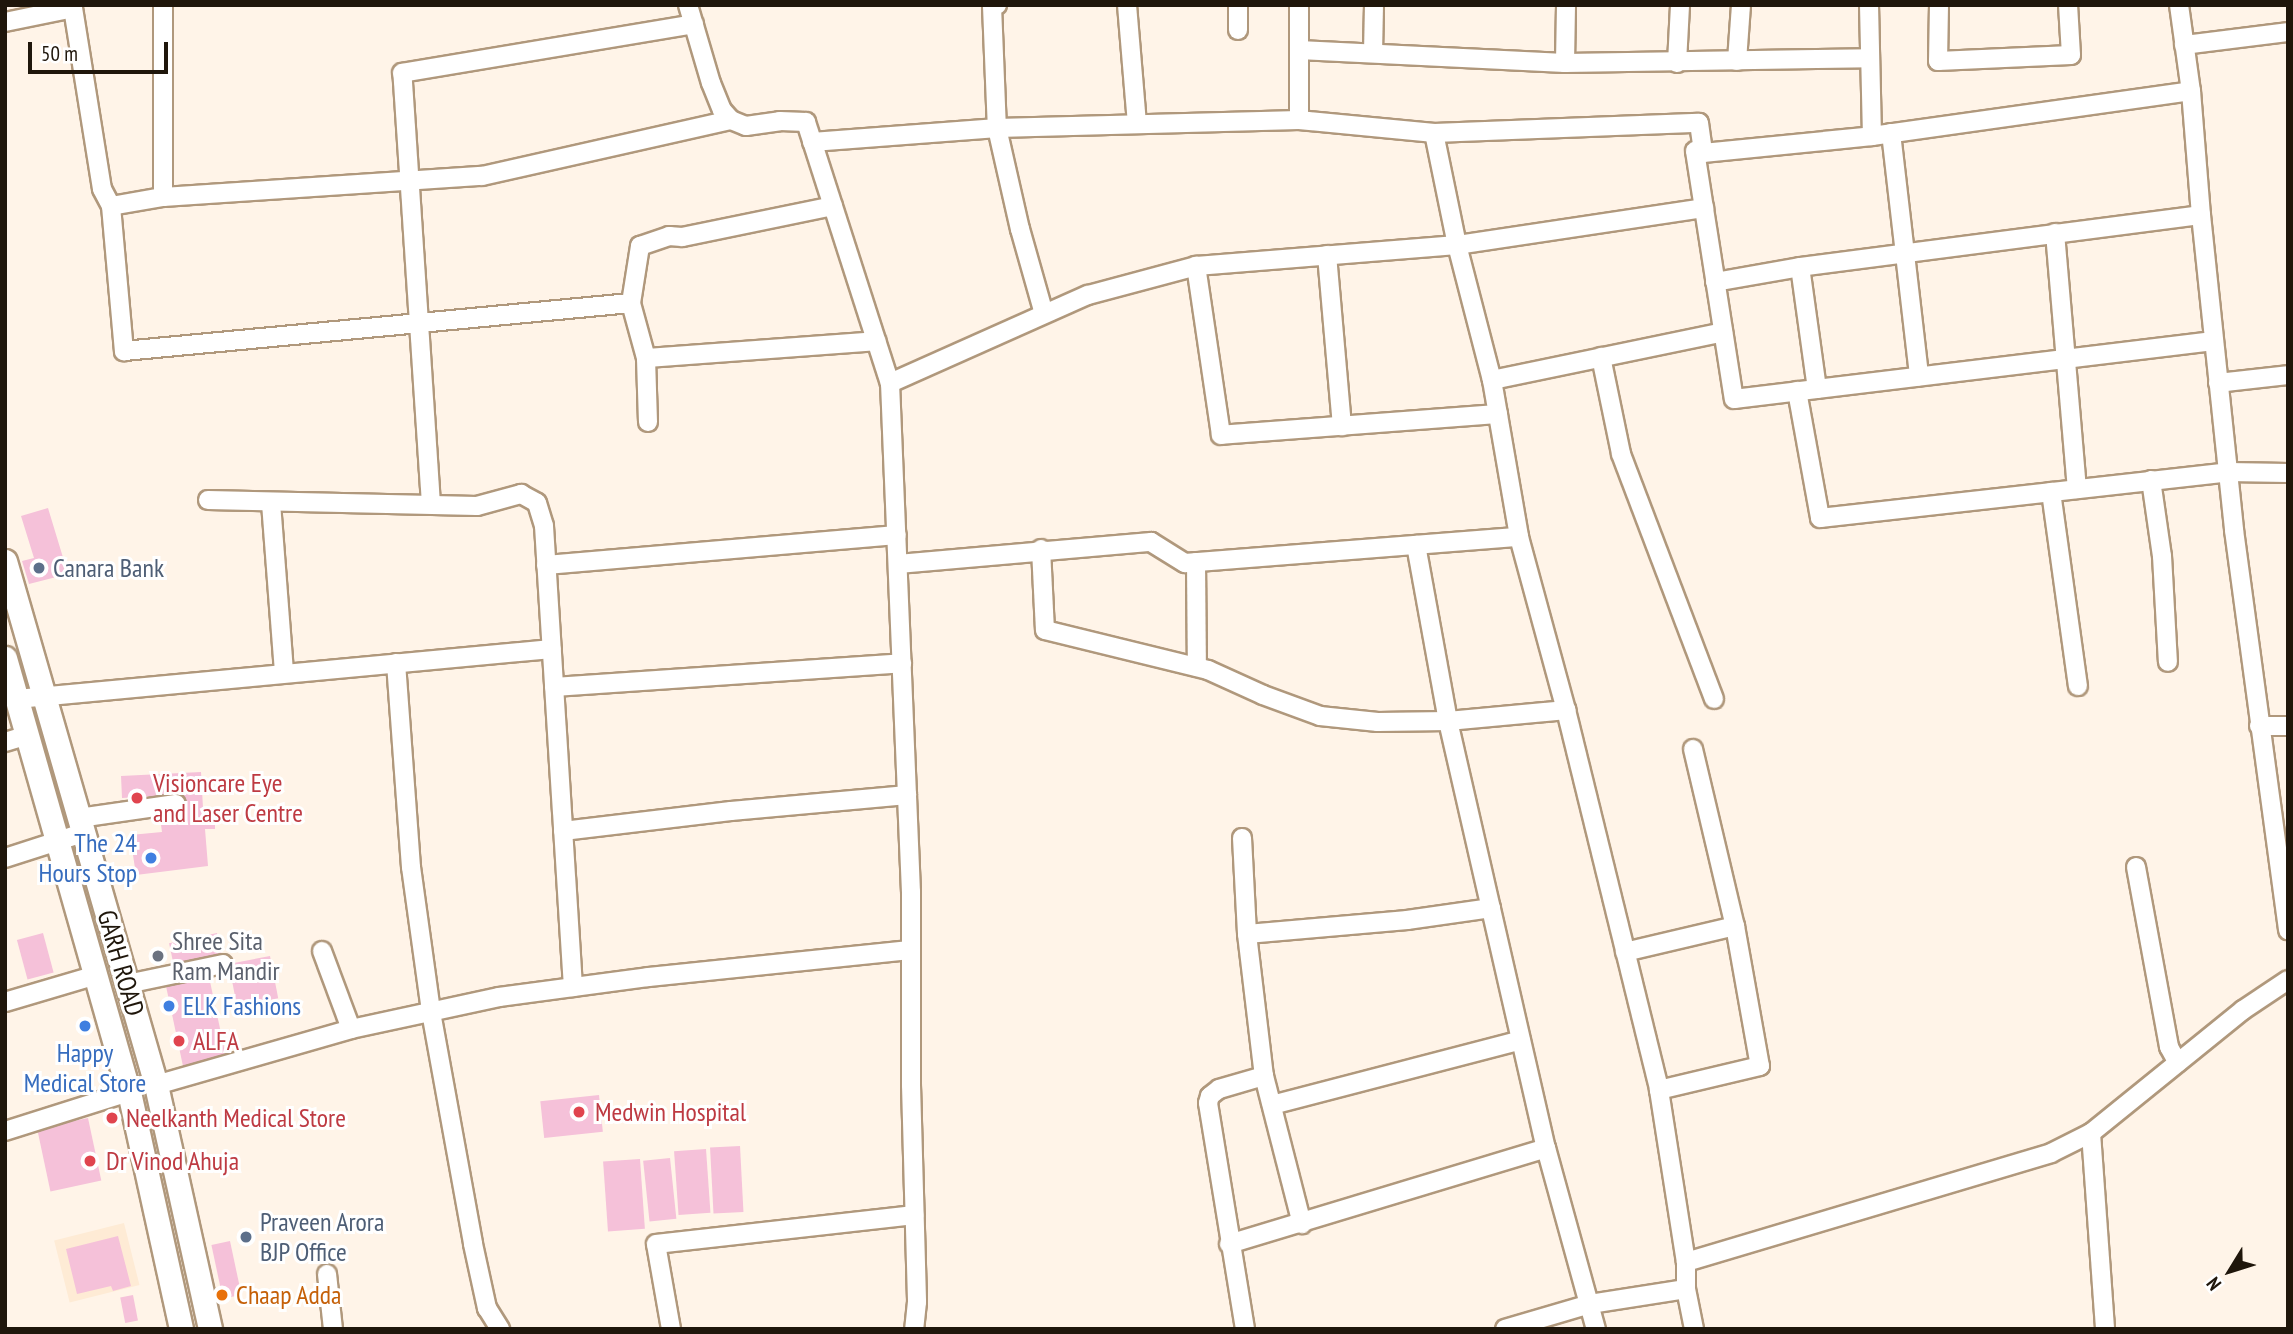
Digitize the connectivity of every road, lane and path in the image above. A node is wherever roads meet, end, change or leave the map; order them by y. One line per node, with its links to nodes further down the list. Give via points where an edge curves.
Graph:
1 (163, 5): 38 (street)
2 (688, 5): 17 (street)
3 (997, 5): 31 (street, via 992,6)
4 (1127, 5): 30 (street)
5 (1238, 5): 18 (street)
6 (1299, 5): 21 (street)
7 (1374, 5): 22 (street)
8 (1566, 5): 26 (street)
9 (1680, 5): 25 (street)
10 (1741, 5): 24 (street)
11 (1868, 5): 23 (street)
12 (1939, 5): 13 (street, via 1938,61 2071,55)
13 (2068, 5)
14 (2179, 5): 20 (street)
15 (73, 7): 16 (street); 39 (street, via 102,189)
16 (5, 22)
17 (694, 24): 28 (street, via 710,83); 37 (street, via 402,73)
18 (1238, 30)
19 (2288, 32): 20 (street)
20 (2184, 45): 27 (street)
21 (1299, 50): 22 (street); 29 (street)
22 (1373, 53): 26 (street)
23 (1870, 58): 24 (street); 34 (street)
24 (1737, 61): 25 (street)
25 (1677, 62): 26 (street)
26 (1565, 63)
27 (2191, 91): 33 (street); 42 (street)
28 (732, 120): 35 (street, via 746,126 806,122); 37 (street, via 482,176)
29 (1299, 120): 30 (street); 32 (street)
30 (1137, 124): 31 (street)
31 (997, 128): 35 (street); 51 (street)
32 (1434, 133): 36 (street, via 1699,123); 44 (street)
33 (1891, 133): 34 (street); 45 (street)
34 (1872, 135): 36 (street)
35 (813, 142): 40 (street)
36 (1703, 153): 41 (street, via 1695,151)
37 (407, 182): 38 (street); 52 (street)
38 (163, 197): 39 (street)
39 (111, 206): 52 (street, via 124,351)
40 (833, 206): 50 (street, via 669,236 640,246); 54 (street)
41 (1704, 208): 44 (street); 49 (street)
42 (2201, 215): 43 (street); 55 (street)
43 (2055, 233): 45 (street); 58 (street)
44 (1457, 245): 46 (street); 61 (street)
45 (1905, 252): 48 (street); 60 (street)
46 (1327, 256): 47 (street); 68 (street)
47 (1196, 266): 51 (street, via 1088,295); 68 (street, via 1221,435)
48 (1800, 267): 49 (street); 64 (street)
49 (1715, 282): 53 (street)
50 (631, 303): 52 (street); 57 (street)
51 (1044, 314): 62 (street)
52 (417, 324): 76 (street)
53 (1723, 332): 56 (street); 65 (street, via 1734,399)
54 (876, 341): 57 (street); 62 (street)
55 (2214, 341): 58 (street); 63 (street)
56 (1601, 357): 61 (street); 96 (street, via 1621,454)
57 (646, 358): 67 (street)
58 (2065, 359): 60 (street); 72 (street)
59 (2288, 375): 63 (street)
60 (1919, 376): 64 (street)
61 (1492, 380): 66 (street)
62 (890, 383): 77 (street)
63 (2218, 383): 69 (street)
64 (1817, 389): 65 (street)
65 (1797, 391): 73 (street, via 1820,518)
66 (1498, 414): 68 (street); 78 (street)
67 (648, 422)
68 (1342, 426)
69 (2228, 472): 70 (street); 71 (street); 99 (street)
70 (2288, 473)
71 (2151, 480): 72 (street); 87 (street, via 2162,556)
72 (2077, 489): 73 (street)
73 (2052, 492): 92 (street)
74 (208, 500): 75 (street)
75 (271, 503): 76 (street); 91 (street)
76 (431, 504): 84 (street, via 477,506 521,494 537,503 544,526)
77 (897, 535): 83 (street); 84 (street)
78 (1519, 537): 79 (street); 97 (street)
79 (1416, 545): 82 (street); 98 (street)
80 (1041, 550): 82 (street, via 1152,542 1185,563); 83 (street); 90 (street, via 1045,630)
81 (5, 561): 94 (main road, GARH ROAD)
82 (1196, 562): 90 (street)
83 (898, 564): 89 (street)
84 (546, 565): 85 (street)
85 (552, 649): 88 (street); 93 (street)
86 (5, 658): 95 (main road, GARH ROAD)
87 (2168, 662)
88 (396, 663): 91 (street); 128 (street, via 411,867)
89 (902, 663): 93 (street); 106 (street)
90 (1197, 667): 98 (street, via 1320,716 1378,722)
91 (285, 673): 94 (street)
92 (2078, 686)
93 (554, 687): 109 (street)
94 (44, 696): 95 (street); 104 (main road, GARH ROAD)
95 (17, 699): 101 (main road, GARH ROAD)
96 (1714, 699)
97 (1566, 710): 98 (street); 121 (street)
98 (1448, 721): 115 (street)
99 (2259, 726): 100 (street); 114 (street)
100 (2288, 726)
101 (28, 735): 102 (street); 105 (main road, GARH ROAD)
102 (5, 742)
103 (1693, 749): 116 (street)
104 (66, 771): 105 (main road); 108 (main road, GARH ROAD)
105 (40, 778): 111 (main road, GARH ROAD)
106 (907, 795): 109 (street); 119 (street)
107 (176, 804): 108 (street)
108 (81, 825): 111 (street); 125 (main road, GARH ROAD)
109 (563, 831): 126 (street)
110 (1242, 838): 118 (street)
111 (57, 840): 112 (street); 123 (main road, GARH ROAD)
112 (5, 858)
113 (2136, 867): 133 (street, via 2169,1047)
114 (2285, 891): 117 (street)
115 (1491, 908): 118 (street); 132 (street)
116 (1735, 926): 121 (street); 136 (street, via 1760,1066)
117 (2288, 930)
118 (1247, 934): 134 (street)
119 (911, 950): 126 (street); 142 (street)
120 (322, 951): 129 (street)
121 (1625, 952): 136 (street)
122 (223, 964): 125 (street)
123 (96, 975): 127 (street); 131 (main road, GARH ROAD)
124 (2288, 980): 133 (street)
125 (127, 984): 130 (main road, GARH ROAD)
126 (573, 987): 128 (street)
127 (5, 1002)
128 (432, 1012): 129 (street); 154 (street, via 473,1244 487,1308)
129 (351, 1029): 135 (street)
130 (140, 1030): 131 (main road); 135 (main road, GARH ROAD)
131 (114, 1036): 137 (main road, GARH ROAD)
132 (1521, 1040): 138 (street); 141 (street)
133 (2178, 1063): 140 (street)
134 (1264, 1076): 138 (street); 144 (street, via 1219,1089 1208,1103)
135 (156, 1085): 148 (main road, GARH ROAD)
136 (1659, 1090): 145 (street)
137 (130, 1092): 139 (street); 149 (main road, GARH ROAD)
138 (1272, 1105): 143 (street)
139 (5, 1131)
140 (2091, 1133): 145 (street, via 2051,1153); 161 (street)
141 (1546, 1149): 143 (street); 150 (street)
142 (914, 1215): 155 (street, via 656,1244); 156 (street)
143 (1302, 1224): 144 (street)
144 (1229, 1244): 157 (street)
145 (1686, 1262): 147 (street)
146 (327, 1274): 153 (street)
147 (1686, 1289): 150 (street); 160 (street)
148 (201, 1290): 149 (main road); 152 (main road, GARH ROAD)
149 (174, 1294): 151 (main road, GARH ROAD)
150 (1590, 1304): 158 (street); 159 (street)
151 (181, 1329)
152 (210, 1329)
153 (333, 1329)
154 (499, 1329)
155 (671, 1329)
156 (914, 1329)
157 (1245, 1329)
158 (1505, 1329)
159 (1596, 1329)
160 (1694, 1329)
161 (2105, 1329)

